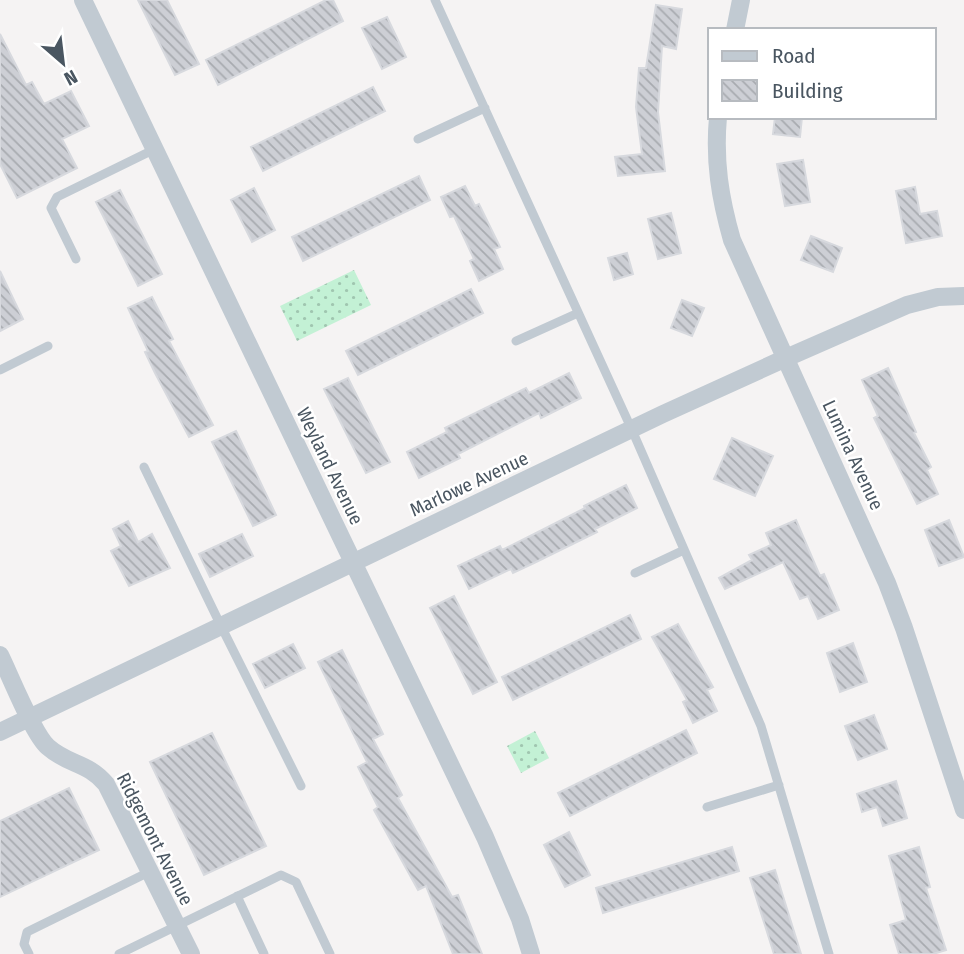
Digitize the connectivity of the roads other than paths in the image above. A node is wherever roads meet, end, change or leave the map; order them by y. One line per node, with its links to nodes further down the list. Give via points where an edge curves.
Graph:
1 (83, 0): 8 (street, Weyland Avenue)
2 (435, 0): 5 (lane)
3 (741, 0): 4 (street)
4 (736, 28)
5 (485, 108): 7 (lane); 11 (lane)
6 (718, 119): 14 (street, Lumina Avenue, via 718,186 725,216)
7 (418, 139)
8 (155, 149): 9 (lane, via 57,197 51,208); 19 (street, Weyland Avenue)
9 (76, 259)
10 (964, 296): 14 (street, Marlowe Avenue, via 907,305)
11 (578, 313): 12 (lane); 16 (lane)
12 (516, 341)
13 (48, 346): 15 (lane)
14 (786, 358): 16 (street, Marlowe Avenue); 25 (street, Lumina Avenue, via 887,583)
15 (0, 370)
16 (632, 430): 18 (lane); 19 (street, Marlowe Avenue)
17 (144, 467): 21 (lane)
18 (684, 550): 20 (lane); 26 (lane, via 761,726)
19 (353, 562): 21 (street, Marlowe Avenue); 38 (street, Weyland Avenue, via 485,837)
20 (635, 573)
21 (220, 626): 23 (street, Marlowe Avenue); 27 (lane)
22 (0, 655): 23 (street, Ridgemont Avenue)
23 (30, 717): 24 (street, Marlowe Avenue); 30 (street, Ridgemont Avenue, via 45,744 61,757 96,772 106,784)
24 (0, 732)
25 (960, 783): 29 (street, Lumina Avenue)
26 (779, 785): 28 (lane); 39 (lane)
27 (301, 786)
28 (707, 807)
29 (964, 810)
30 (149, 872): 32 (street, Ridgemont Avenue); 33 (lane, via 27,932 24,944)
31 (237, 896): 32 (lane); 36 (lane); 37 (lane, via 281,875 296,882)
32 (176, 925): 34 (lane); 35 (street, Ridgemont Avenue)
33 (29, 954)
34 (119, 954)
35 (191, 954)
36 (264, 954)
37 (330, 954)
38 (531, 954)
39 (829, 954)

